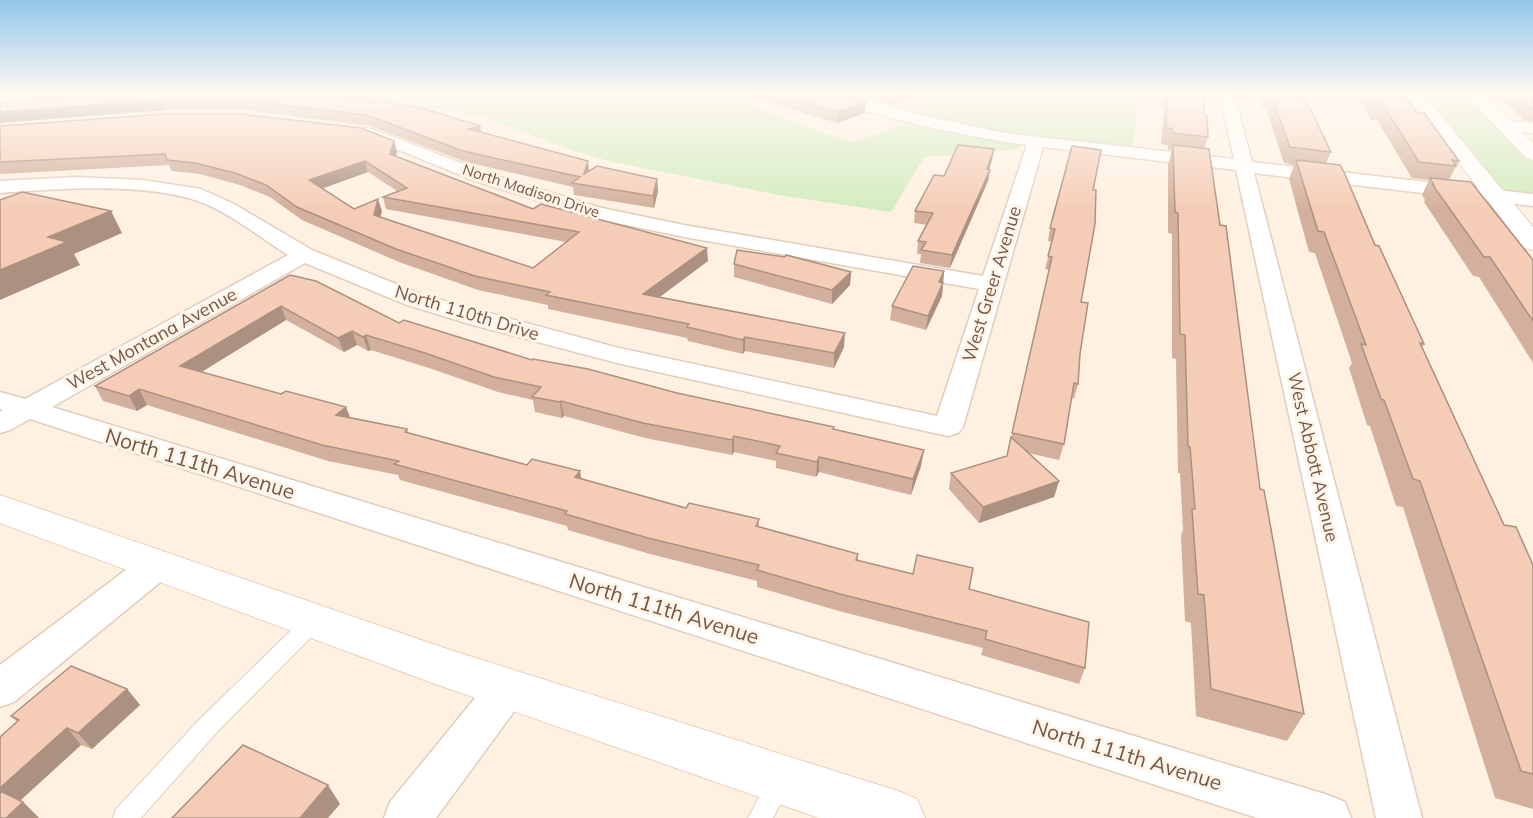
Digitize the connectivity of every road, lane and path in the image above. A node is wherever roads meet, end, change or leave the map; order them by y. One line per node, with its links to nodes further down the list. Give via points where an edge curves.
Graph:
1 (369, 133): 14 (street, North Madison Drive, via 481,177 598,213)
2 (983, 133): 6 (street)
3 (1236, 133): 8 (street, West Abbott Avenue)
4 (1446, 133): 10 (street)
5 (1511, 133): 7 (street)
6 (1036, 142): 8 (street); 14 (street, West Greer Avenue)
7 (1533, 154)
8 (1244, 166): 10 (street); 27 (street, West Abbott Avenue)
9 (0, 187): 13 (street, North 110th Drive, via 75,183 194,193 227,208)
10 (1495, 195): 11 (street); 12 (street)
11 (1533, 200)
12 (1533, 243)
13 (304, 255): 15 (street, West Montana Avenue); 16 (street, North 110th Drive, via 415,300 482,320 617,355)
14 (992, 284): 16 (street, West Greer Avenue)
15 (9, 411): 26 (street, North 111th Avenue)
16 (948, 427)
17 (4, 513): 18 (street)
18 (156, 566): 19 (street); 20 (street)
19 (314, 621): 21 (street); 23 (lane, via 209,725)
20 (0, 689)
21 (507, 689): 22 (street); 24 (street)
22 (771, 799): 25 (street)
23 (125, 818)
24 (407, 818)
25 (898, 818)
26 (1328, 818)
27 (1399, 818)

